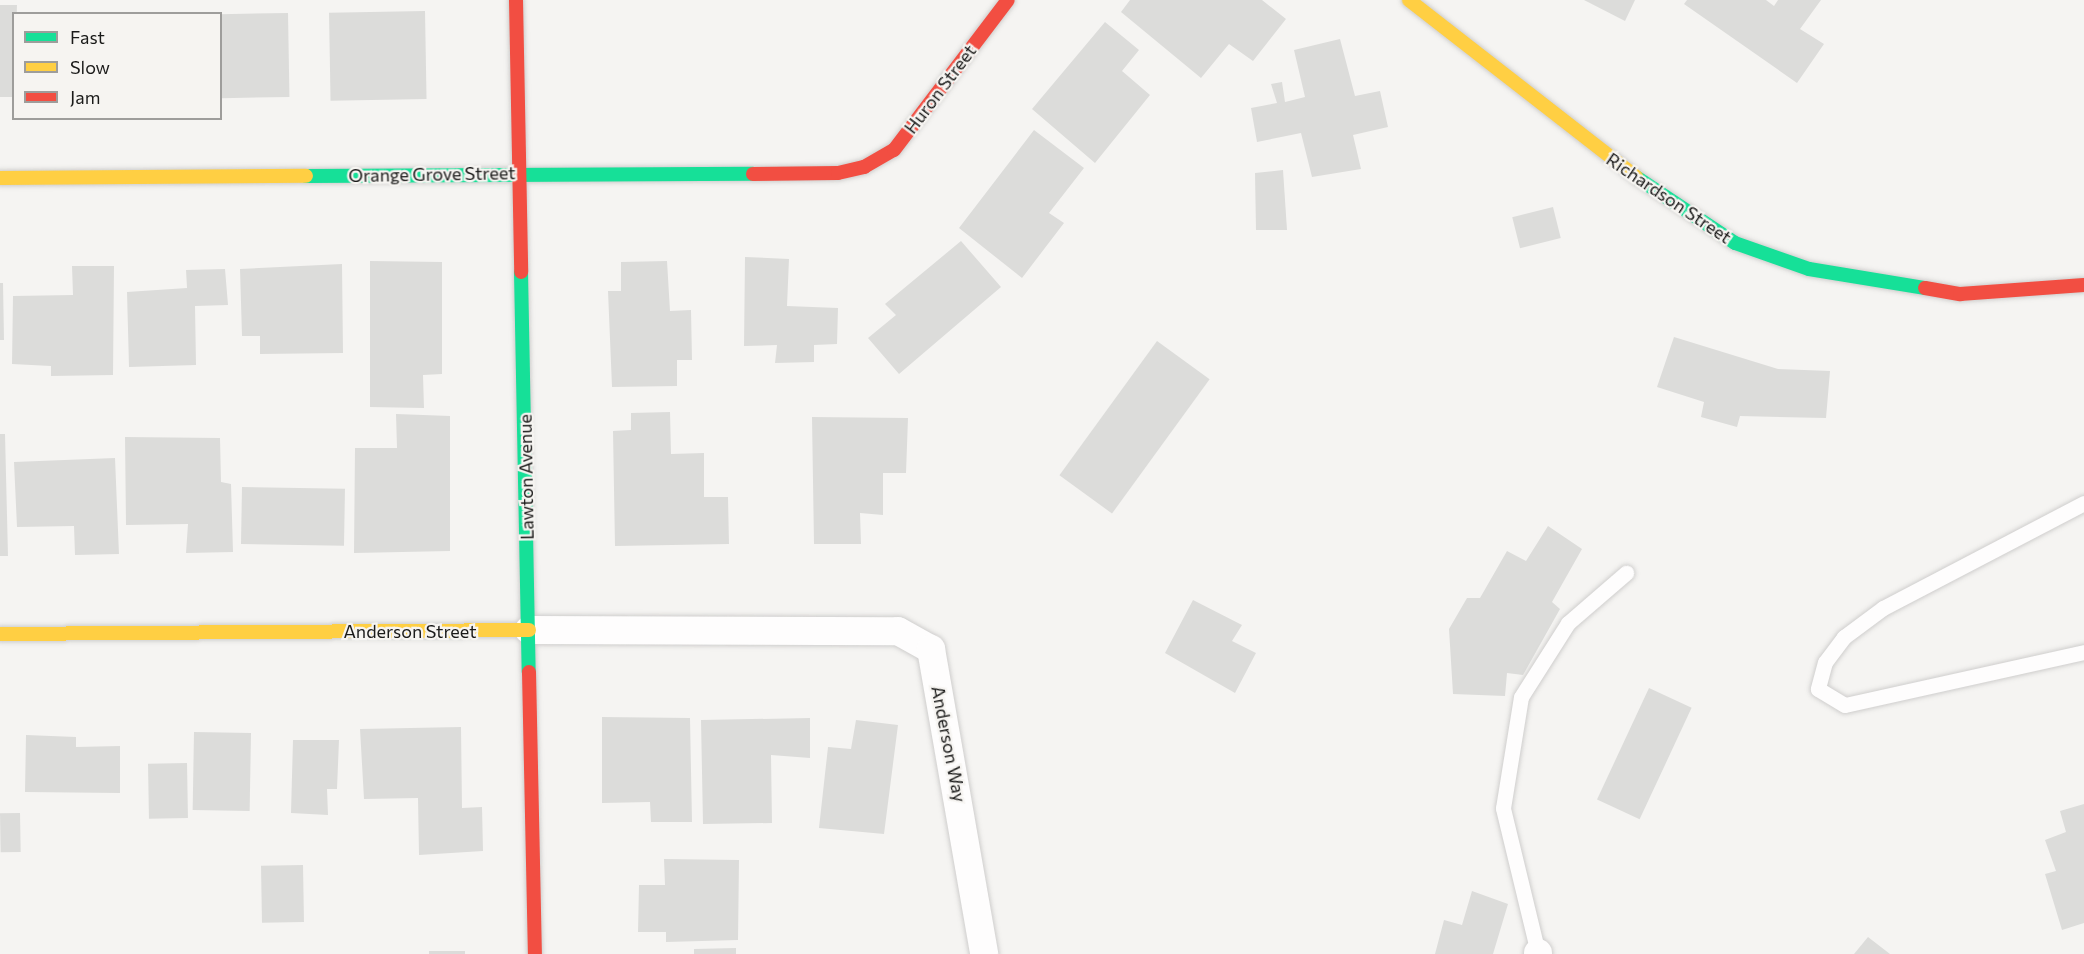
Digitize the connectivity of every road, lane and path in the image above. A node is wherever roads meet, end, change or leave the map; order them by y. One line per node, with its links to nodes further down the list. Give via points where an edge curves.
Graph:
1 (516, 0): 5 (street, Lawton Avenue)
2 (1008, 0): 4 (street, Huron Street, via 894,150)
3 (1409, 0): 7 (street, Richardson Street, via 1611,161 1735,243 1809,268 1960,294)
4 (864, 167): 5 (street, Orange Grove Street, via 838,173)
5 (520, 173): 6 (street, Orange Grove Street); 11 (street, Lawton Avenue)
6 (0, 178)
7 (2084, 285)
8 (2084, 503): 13 (lane, via 1883,608 1844,637 1825,662 1818,689 1845,705)
9 (1626, 573): 16 (lane, via 1568,623 1521,697 1503,808)
10 (820, 627): 11 (street, Anderson Street); 15 (street, Anderson Way, via 898,631 930,649)
11 (529, 630): 12 (street, Anderson Street); 14 (street, Lawton Avenue)
12 (0, 634)
13 (2084, 652)
14 (535, 954)
15 (984, 954)
16 (1538, 954)

